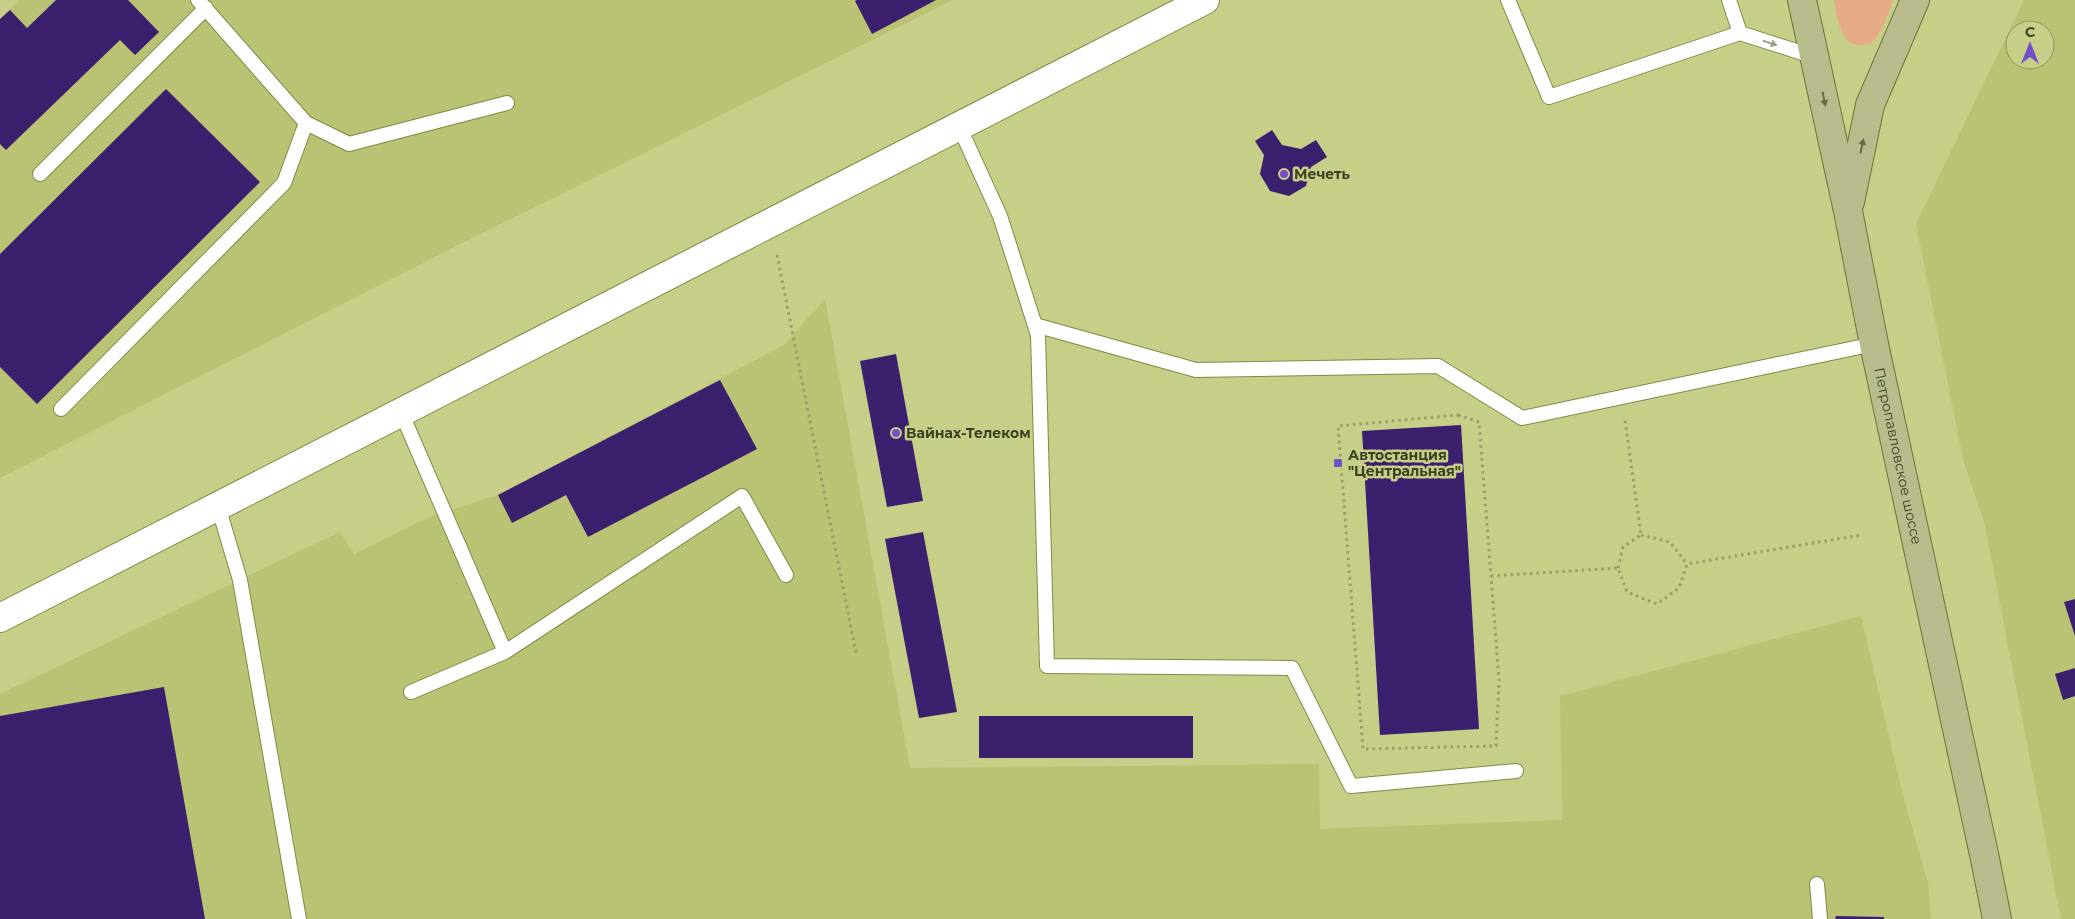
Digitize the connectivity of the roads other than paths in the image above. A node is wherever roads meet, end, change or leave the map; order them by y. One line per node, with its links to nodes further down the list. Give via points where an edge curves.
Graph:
1 (1205, 0): 11 (street)
2 (1508, 0): 7 (lane, via 1549,98)
3 (1729, 0): 7 (lane)
4 (1802, 0): 8 (main road)
5 (1915, 0): 13 (main road, Петропавловское шоссе, one-way to 5, via 1870,105)
6 (202, 4): 10 (lane); 12 (lane)
7 (1740, 33): 8 (lane, one-way to 8)
8 (1815, 57): 13 (main road, one-way to 13)
9 (507, 103): 10 (lane, via 349,144)
10 (306, 123): 16 (lane, via 284,183)
11 (959, 126): 14 (lane, via 1000,216); 17 (street)
12 (40, 174)
13 (1848, 211): 15 (main road, Петропавловское шоссе)
14 (1036, 326): 15 (lane, via 1196,370 1438,366 1522,418); 23 (lane, via 1047,666 1292,668 1351,786)
15 (1874, 344): 27 (main road, Петропавловское шоссе)
16 (61, 408)
17 (401, 412): 18 (street); 21 (lane)
18 (218, 506): 20 (street); 25 (lane, via 240,580)
19 (786, 574): 21 (lane, via 742,496)
20 (0, 618)
21 (505, 652): 22 (lane)
22 (411, 692)
23 (1516, 771)
24 (1817, 884): 26 (lane)
25 (299, 919)
26 (1820, 919)
27 (1997, 919)

